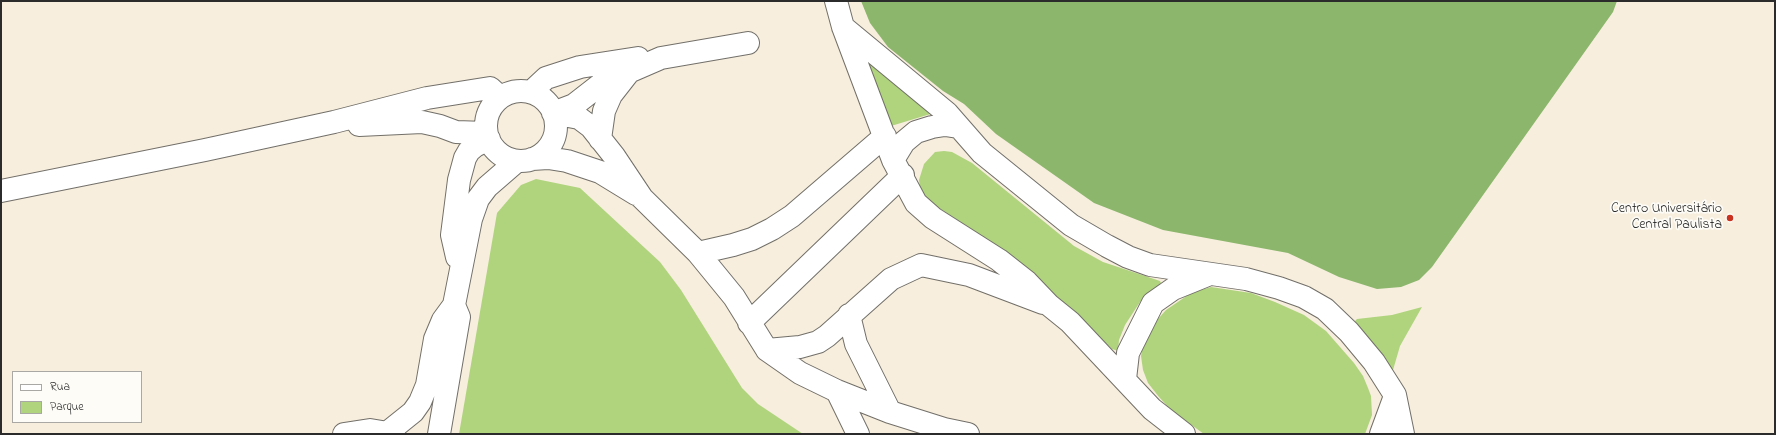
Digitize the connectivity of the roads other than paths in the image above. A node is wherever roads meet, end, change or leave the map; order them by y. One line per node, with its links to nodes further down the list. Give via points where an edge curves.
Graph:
1 (836, 1): 2 (street)
2 (843, 27): 10 (street, via 947,113); 12 (street)
3 (748, 43): 4 (street)
4 (661, 58): 5 (street); 6 (street, via 638,58 580,67 546,78)
5 (631, 70): 8 (street, via 601,84 574,105); 13 (street, via 611,95 606,106)
6 (531, 92): 7 (street, via 520,90); 8 (street, via 544,100)
7 (500, 97): 9 (street, via 490,88 462,92 427,98); 11 (street, via 488,113)
8 (554, 113): 13 (street, via 579,118); 14 (street, via 555,135 550,146 542,154)
9 (334, 122): 11 (street, via 363,126 422,122 456,132); 16 (street)
10 (958, 127): 15 (street, via 945,125 916,132 904,142); 20 (street, via 982,153 1042,202 1107,246 1128,257 1150,264)
11 (488, 136): 14 (street, via 500,154); 19 (street, via 468,151 459,180 452,235 456,256)
12 (885, 136): 15 (street); 18 (street, via 792,216 772,229 752,239)
13 (600, 139): 17 (street)
14 (524, 160): 17 (street, via 548,158 567,161 600,172); 19 (street, via 487,187 478,199 470,219)
15 (898, 167): 22 (street, via 916,203 933,218 999,260 1027,282); 24 (street)
16 (1, 190)
17 (642, 198): 18 (street)
18 (698, 253): 24 (street, via 734,297)
19 (462, 262): 21 (street)
20 (1211, 274): 26 (street, via 1173,289 1153,303 1128,353); 28 (street, via 1246,279 1279,288 1304,297 1325,309 1349,332 1374,362)
21 (454, 305): 31 (street, via 443,320 435,339 427,385 420,402); 33 (street, via 459,317)
22 (1049, 305): 23 (street, via 979,278 920,265 891,279); 26 (street, via 1070,322)
23 (849, 315): 25 (street, via 818,342 800,347); 29 (street, via 856,344)
24 (749, 323): 25 (street)
25 (767, 350): 27 (street, via 800,373)
26 (1126, 379): 36 (street, via 1152,409)
27 (837, 391): 29 (street); 34 (street)
28 (1395, 395): 37 (street); 38 (street)
29 (890, 412): 30 (street)
30 (941, 431): 35 (street)
31 (391, 433): 32 (street, via 370,430)
32 (344, 434)
33 (439, 434)
34 (858, 434)
35 (968, 434)
36 (1184, 434)
37 (1381, 434)
38 (1403, 434)

